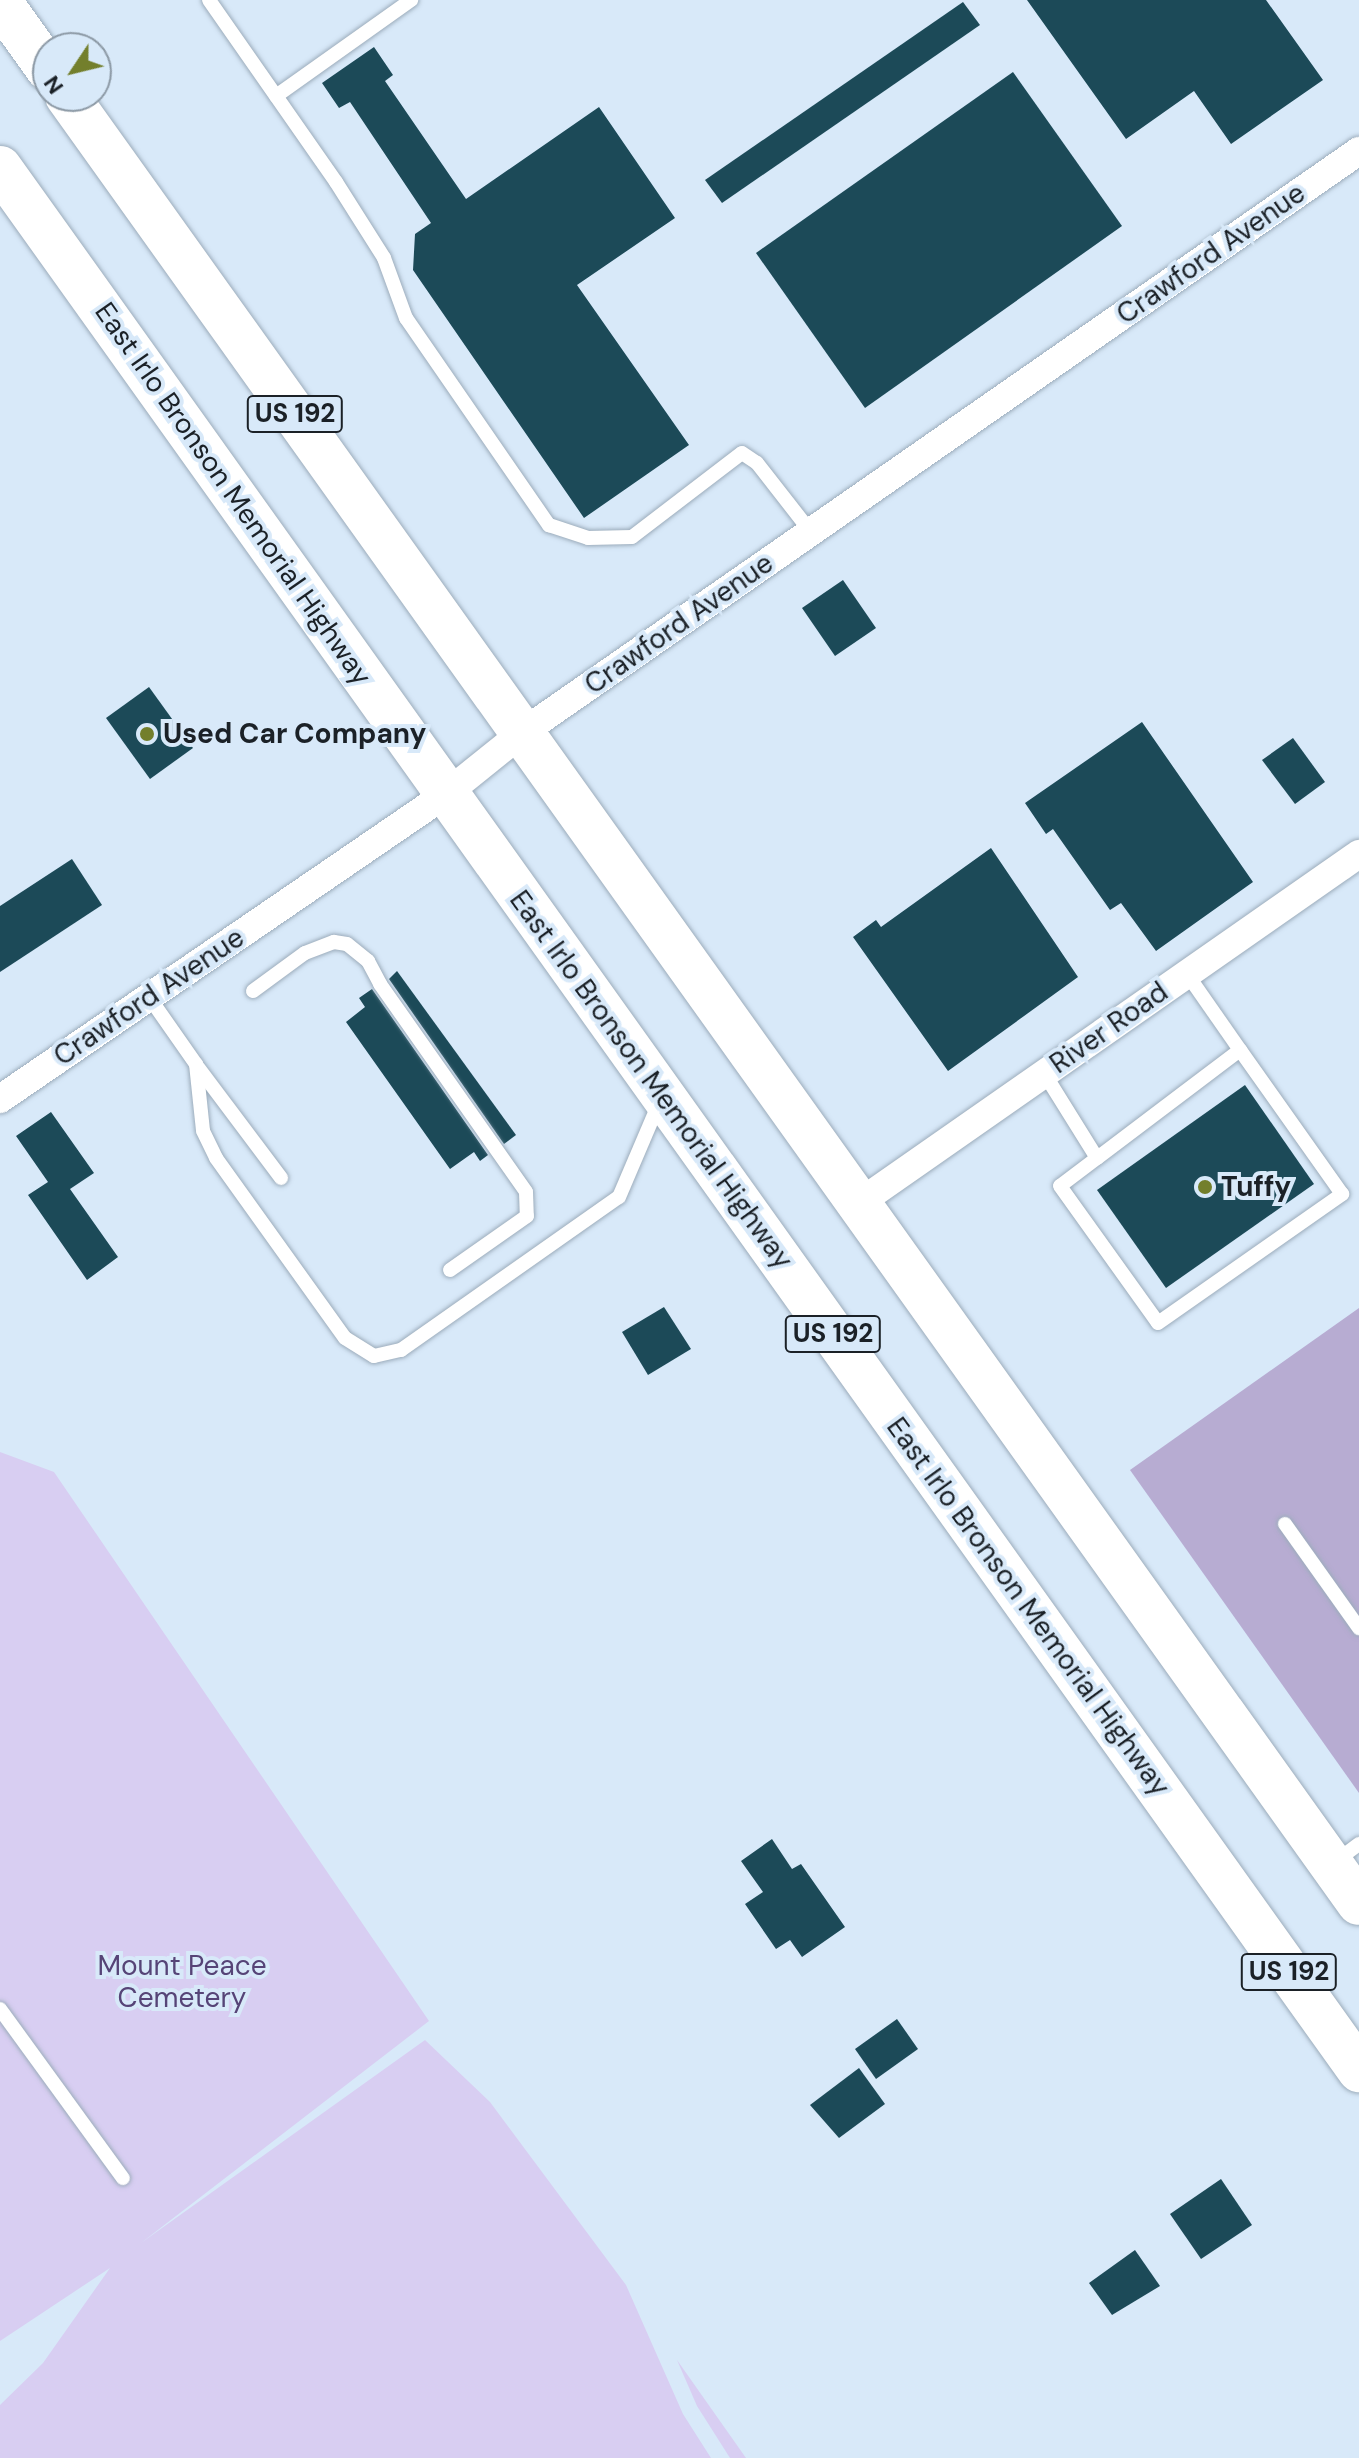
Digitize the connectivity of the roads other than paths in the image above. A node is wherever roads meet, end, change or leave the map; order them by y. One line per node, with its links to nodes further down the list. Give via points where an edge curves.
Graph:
1 (209, 0): 7 (lane)
2 (411, 0): 7 (lane)
3 (0, 2): 5 (highway)
4 (0, 27): 6 (highway)
5 (32, 47)
6 (32, 53)
7 (276, 96): 11 (lane, via 384,258 406,318 549,525 588,538 632,537 742,453 757,463)
8 (78, 112): 12 (highway, US 192)
9 (1359, 151): 11 (street, Crawford Avenue)
10 (0, 168): 13 (highway, East Irlo Bronson Memorial Highway / US 192)
11 (811, 532): 12 (street, Crawford Avenue)
12 (523, 732): 13 (street, Crawford Avenue); 25 (highway, US 192)
13 (446, 794): 17 (street, Crawford Avenue); 21 (highway, East Irlo Bronson Memorial Highway / US 192)
14 (1359, 854): 15 (street, River Road)
15 (1187, 974): 18 (lane); 20 (street, River Road)
16 (253, 991): 26 (lane, via 305,953 334,942 347,944 368,961 526,1192 527,1216)
17 (149, 997): 19 (lane); 22 (street, Crawford Avenue)
18 (1240, 1050): 23 (lane); 23 (lane, via 1342,1194 1158,1323 1060,1186)
19 (196, 1064): 21 (lane, via 203,1131 216,1158 345,1338 374,1356 401,1350 426,1334 619,1197); 24 (lane)
20 (1044, 1073): 23 (lane); 25 (street, River Road)
21 (662, 1096): 32 (highway, East Irlo Bronson Memorial Highway / US 192)
22 (0, 1099)
23 (1097, 1158)
24 (281, 1178)
25 (859, 1203): 29 (highway, US 192)
26 (450, 1270)
27 (1285, 1524): 28 (lane)
28 (1359, 1628)
29 (1345, 1854): 30 (highway, US 192)
30 (1359, 1903)
31 (0, 2009): 33 (lane)
32 (1359, 2070)
33 (123, 2178)

